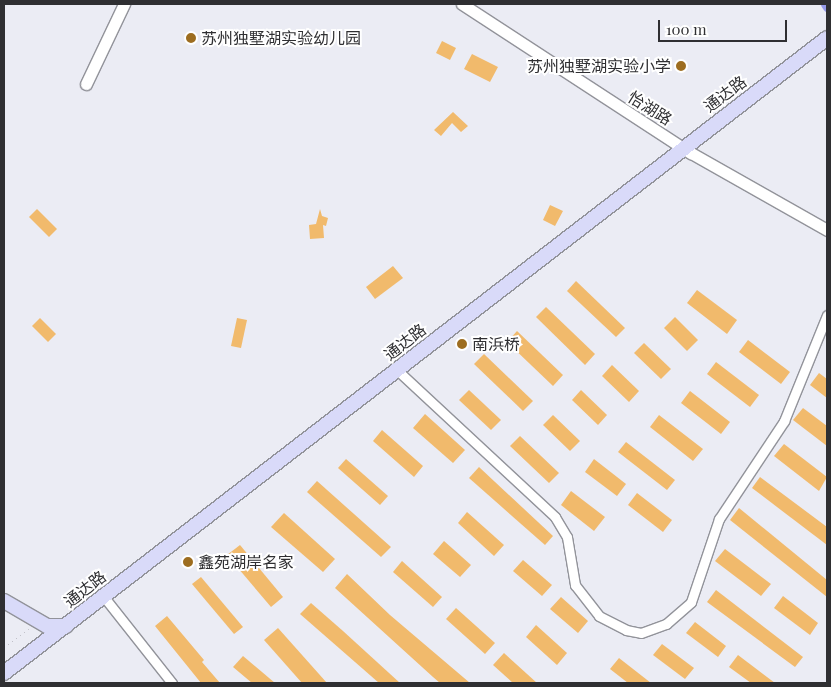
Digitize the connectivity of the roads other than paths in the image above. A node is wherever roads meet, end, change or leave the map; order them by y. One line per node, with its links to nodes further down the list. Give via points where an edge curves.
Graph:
1 (124, 4): 5 (street)
2 (462, 4): 6 (street, 怡湖路)
3 (827, 38): 6 (main road, 通达路)
4 (827, 49): 6 (main road, 通达路)
5 (86, 84)
6 (687, 150): 7 (street, 怡湖路); 9 (main road, 通达路)
7 (827, 230)
8 (827, 315): 9 (street, via 784,421 719,519 691,602 666,624 641,634 626,630 594,610 575,585 567,537 556,517)
9 (400, 373): 10 (main road, 通达路)
10 (106, 600): 12 (main road, 通达路); 14 (main road, 通达路); 15 (street)
11 (4, 601): 12 (main road, via 52,627)
12 (66, 626): 13 (main road, 通达路)
13 (4, 673)
14 (6, 683)
15 (172, 683)

